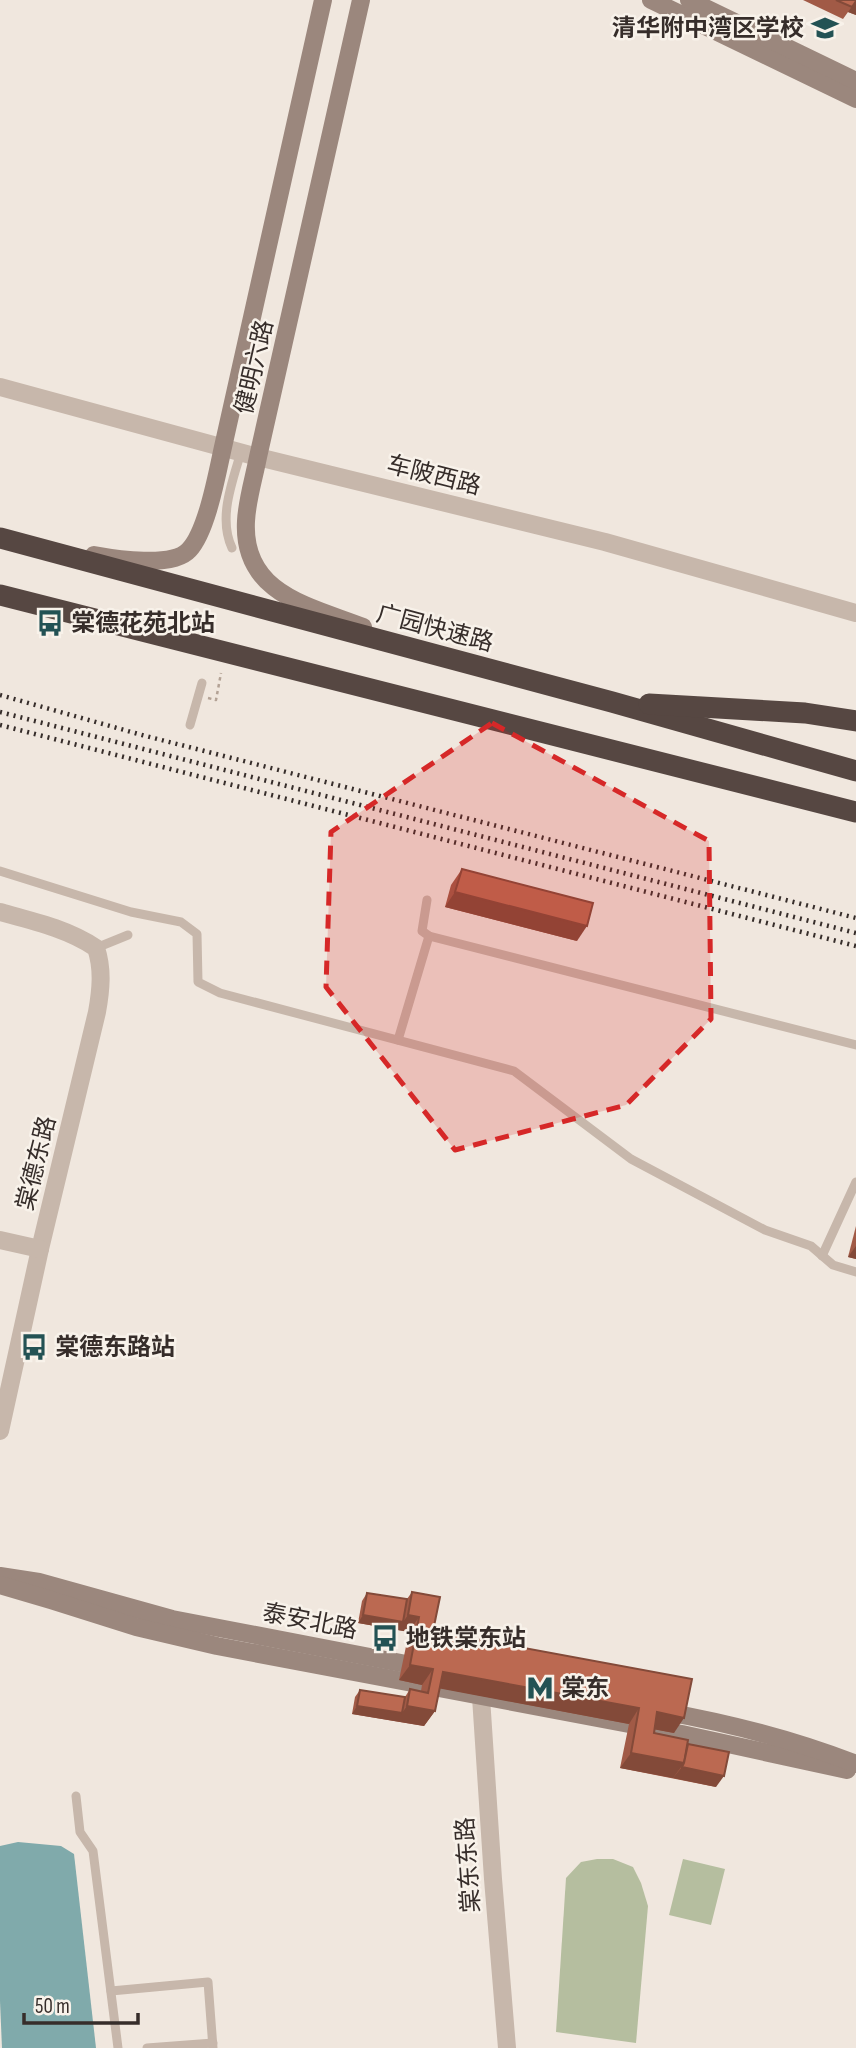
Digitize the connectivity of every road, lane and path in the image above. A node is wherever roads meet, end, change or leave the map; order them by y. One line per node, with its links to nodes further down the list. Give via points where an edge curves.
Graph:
1 (323, 0): 8 (street, 健明六路)
2 (362, 0): 9 (street, 健明六路)
3 (651, 0): 6 (street)
4 (689, 0): 5 (street)
5 (856, 81)
6 (856, 99)
7 (0, 387): 8 (street, 车陂西路)
8 (223, 447): 9 (street, 车陂西路); 11 (street, 健明六路, via 198,536 180,556 141,562)
9 (250, 454): 12 (lane, via 225,516); 14 (street, 车陂西路, via 605,542); 15 (street, 健明六路, via 248,543 267,584 300,604)
10 (0, 538): 11 (highway, 广园快速路)
11 (34, 547): 15 (highway, 广园快速路)
12 (232, 548)
13 (0, 595): 23 (highway)
14 (856, 612)
15 (414, 650): 19 (highway, 广园快速路)
16 (222, 673): 18 (path, via 216,700)
17 (202, 683): 18 (lane)
18 (198, 695): 21 (lane)
19 (612, 702): 20 (highway, via 805,713); 22 (highway, 广园快速路)
20 (856, 721)
21 (190, 724)
22 (856, 771)
23 (856, 812)
24 (0, 871): 30 (lane, via 131,912 181,922 197,934 198,982 220,993)
25 (427, 900): 28 (lane, via 422,931)
26 (0, 912): 29 (street, via 67,932)
27 (128, 935): 29 (lane)
28 (429, 936): 30 (lane); 31 (lane)
29 (96, 948): 34 (street, 棠德东路, via 101,971 99,1005)
30 (398, 1040): 35 (lane, via 514,1072 631,1159 765,1230 811,1246)
31 (856, 1045)
32 (856, 1182): 35 (lane)
33 (0, 1240): 34 (street)
34 (40, 1249): 37 (street, 棠德东路)
35 (822, 1256): 36 (lane)
36 (856, 1272)
37 (0, 1431)
38 (0, 1576): 40 (street, 泰安北路, via 51,1585 172,1619)
39 (0, 1586): 42 (street, 泰安北路, via 166,1635)
40 (444, 1671)
41 (481, 1678): 42 (street, 棠东东路)
42 (481, 1697): 45 (street, 泰安北路); 51 (street, 棠东东路)
43 (642, 1707): 44 (street, via 762,1732)
44 (856, 1764)
45 (856, 1772)
46 (76, 1796): 47 (lane, via 79,1832 93,1851)
47 (111, 1991): 48 (lane, via 208,1982); 49 (lane)
48 (213, 2046): 50 (lane)
49 (118, 2048)
50 (147, 2048)
51 (507, 2048)

